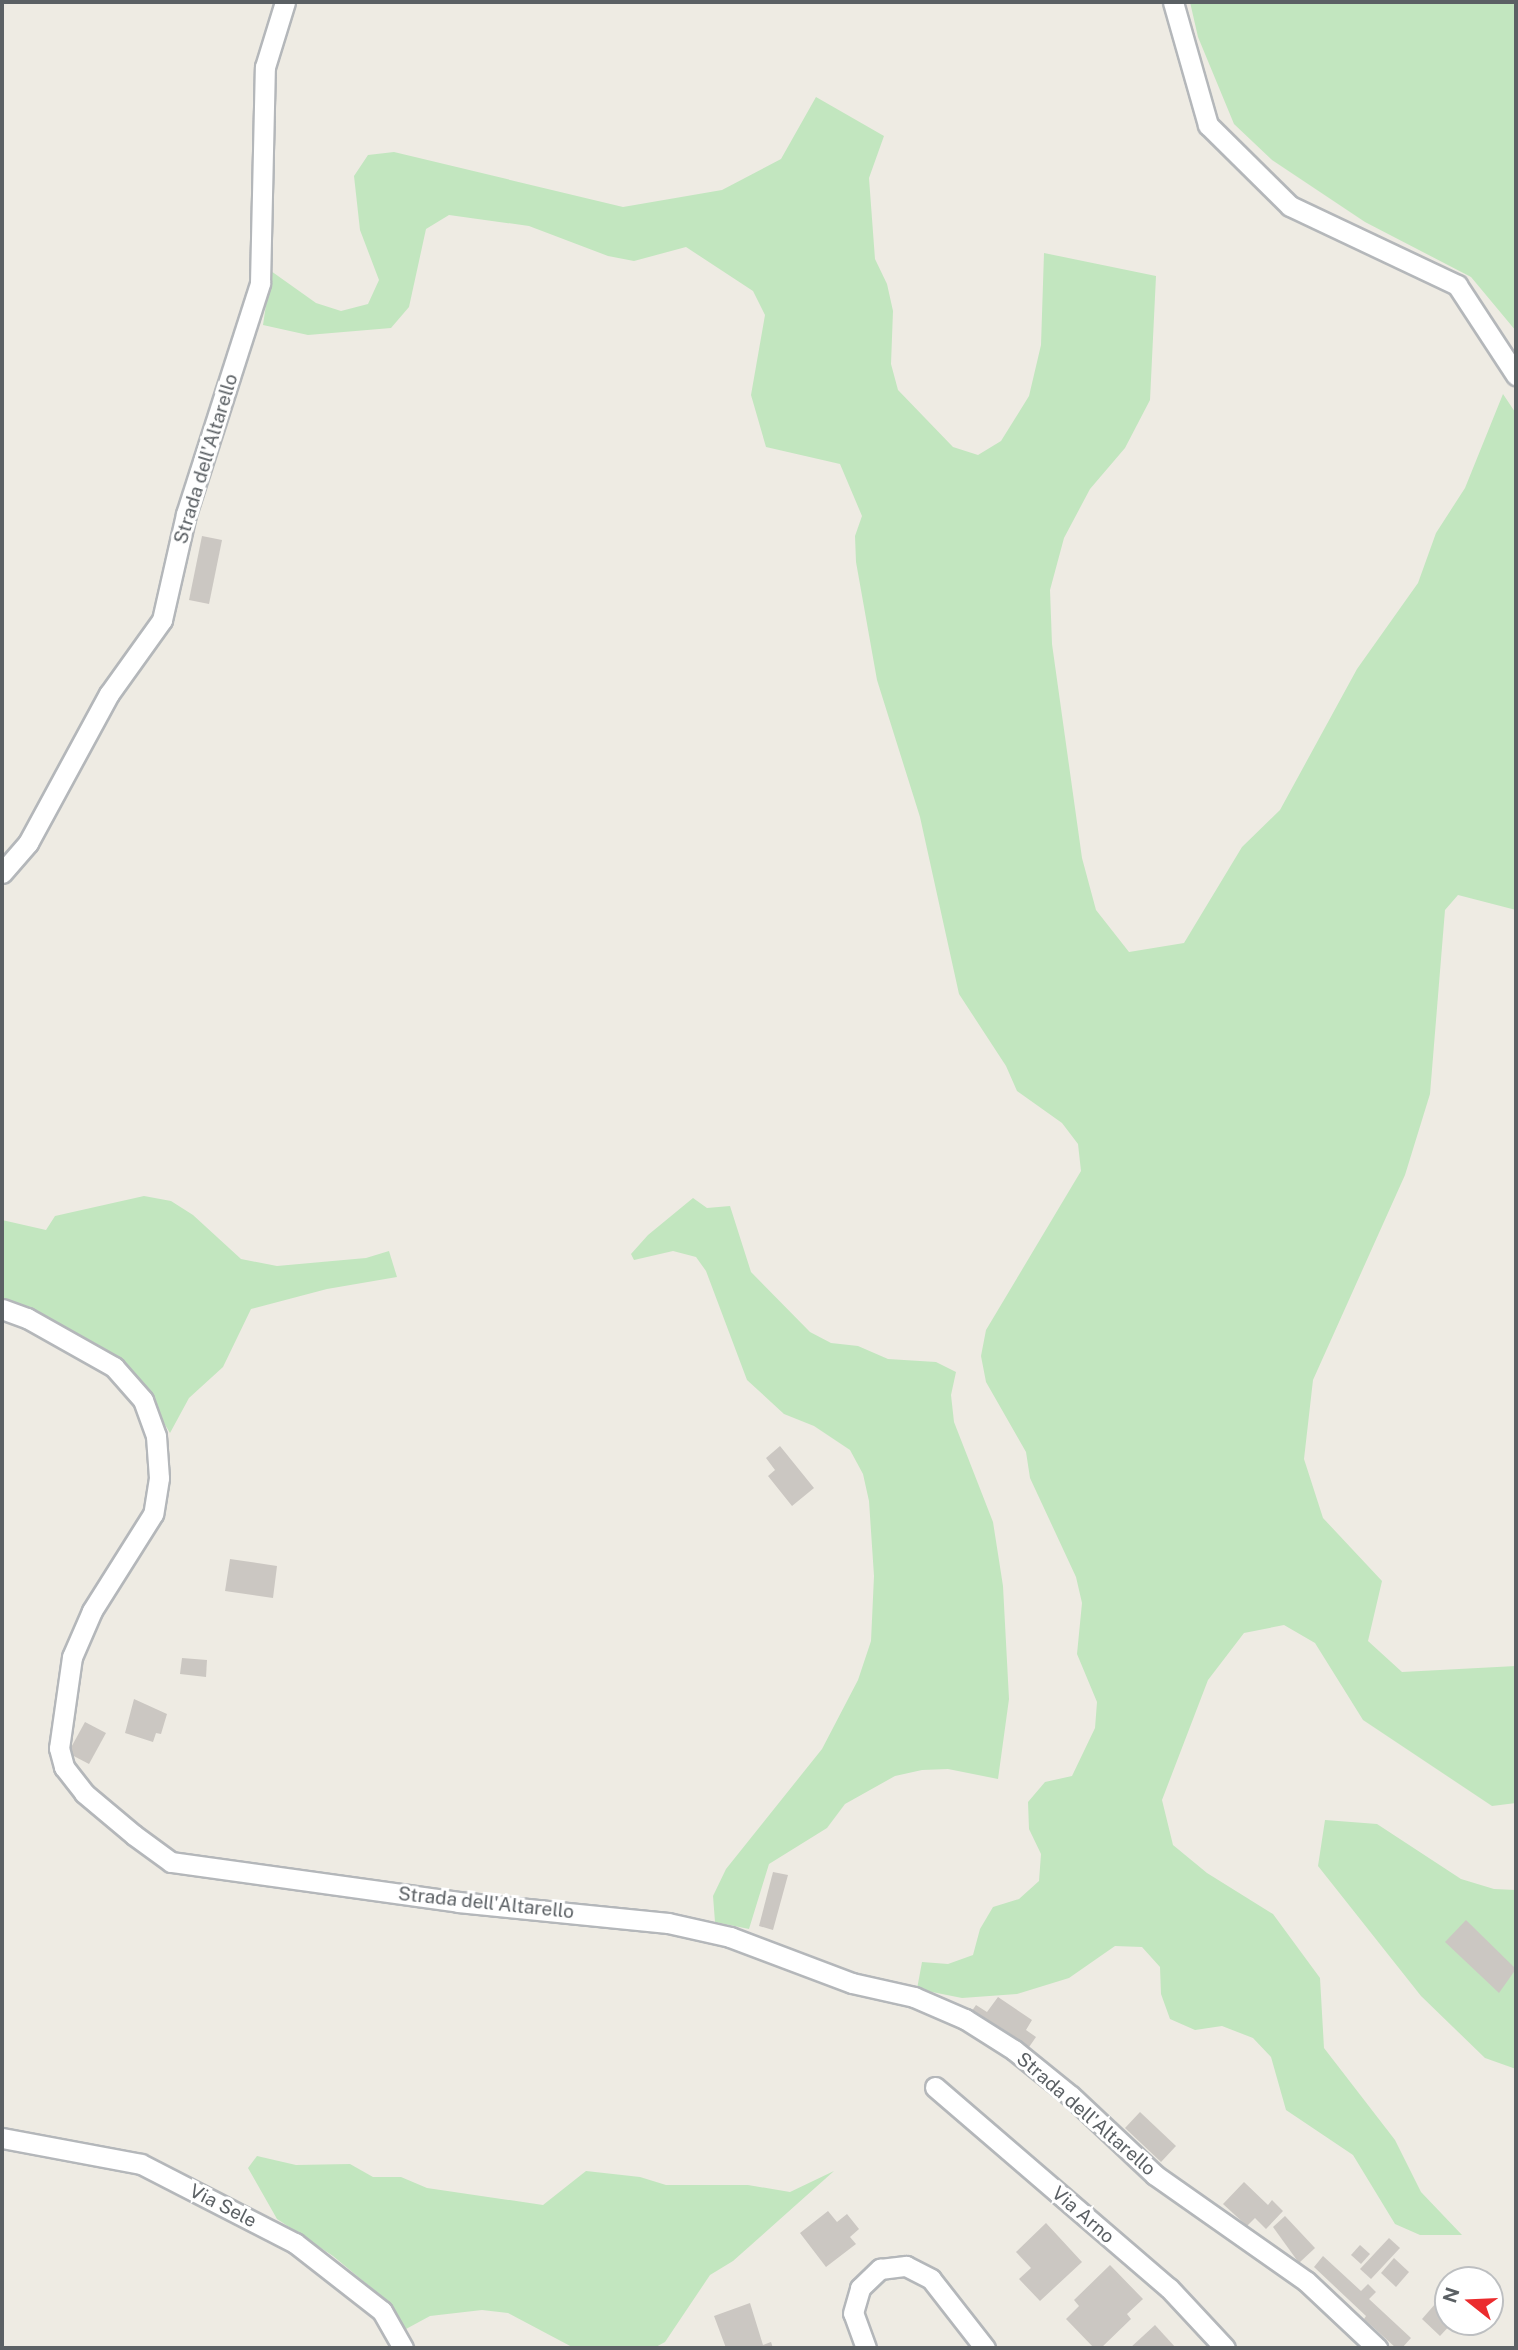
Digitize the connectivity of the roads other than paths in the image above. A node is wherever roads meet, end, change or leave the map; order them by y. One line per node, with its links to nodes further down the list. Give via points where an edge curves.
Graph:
1 (285, 2): 4 (street, Strada dell'Altarello, via 265,67 260,283 186,514 162,620 109,694 28,843)
2 (1173, 2): 3 (street, via 1208,125 1290,205 1457,285)
3 (1516, 375)
4 (2, 873)
5 (2, 1309): 12 (street, Strada dell'Altarello, via 27,1318 114,1367 143,1400 156,1436 159,1478 153,1514 92,1611 72,1657 59,1748 64,1767 84,1793 134,1835 171,1862 693,1929 730,1937 852,1983 927,2003 965,2019 1014,2050 1071,2096 1154,2175 1306,2281)
6 (935, 2087): 11 (street, Via Arno, via 1169,2288)
7 (2, 2138): 8 (street, Via Sele, via 141,2164 295,2243 382,2311)
8 (403, 2348)
9 (866, 2348): 10 (street, via 853,2313 860,2288 880,2269 906,2266 931,2279)
10 (985, 2348)
11 (1225, 2348)
12 (1377, 2348)

